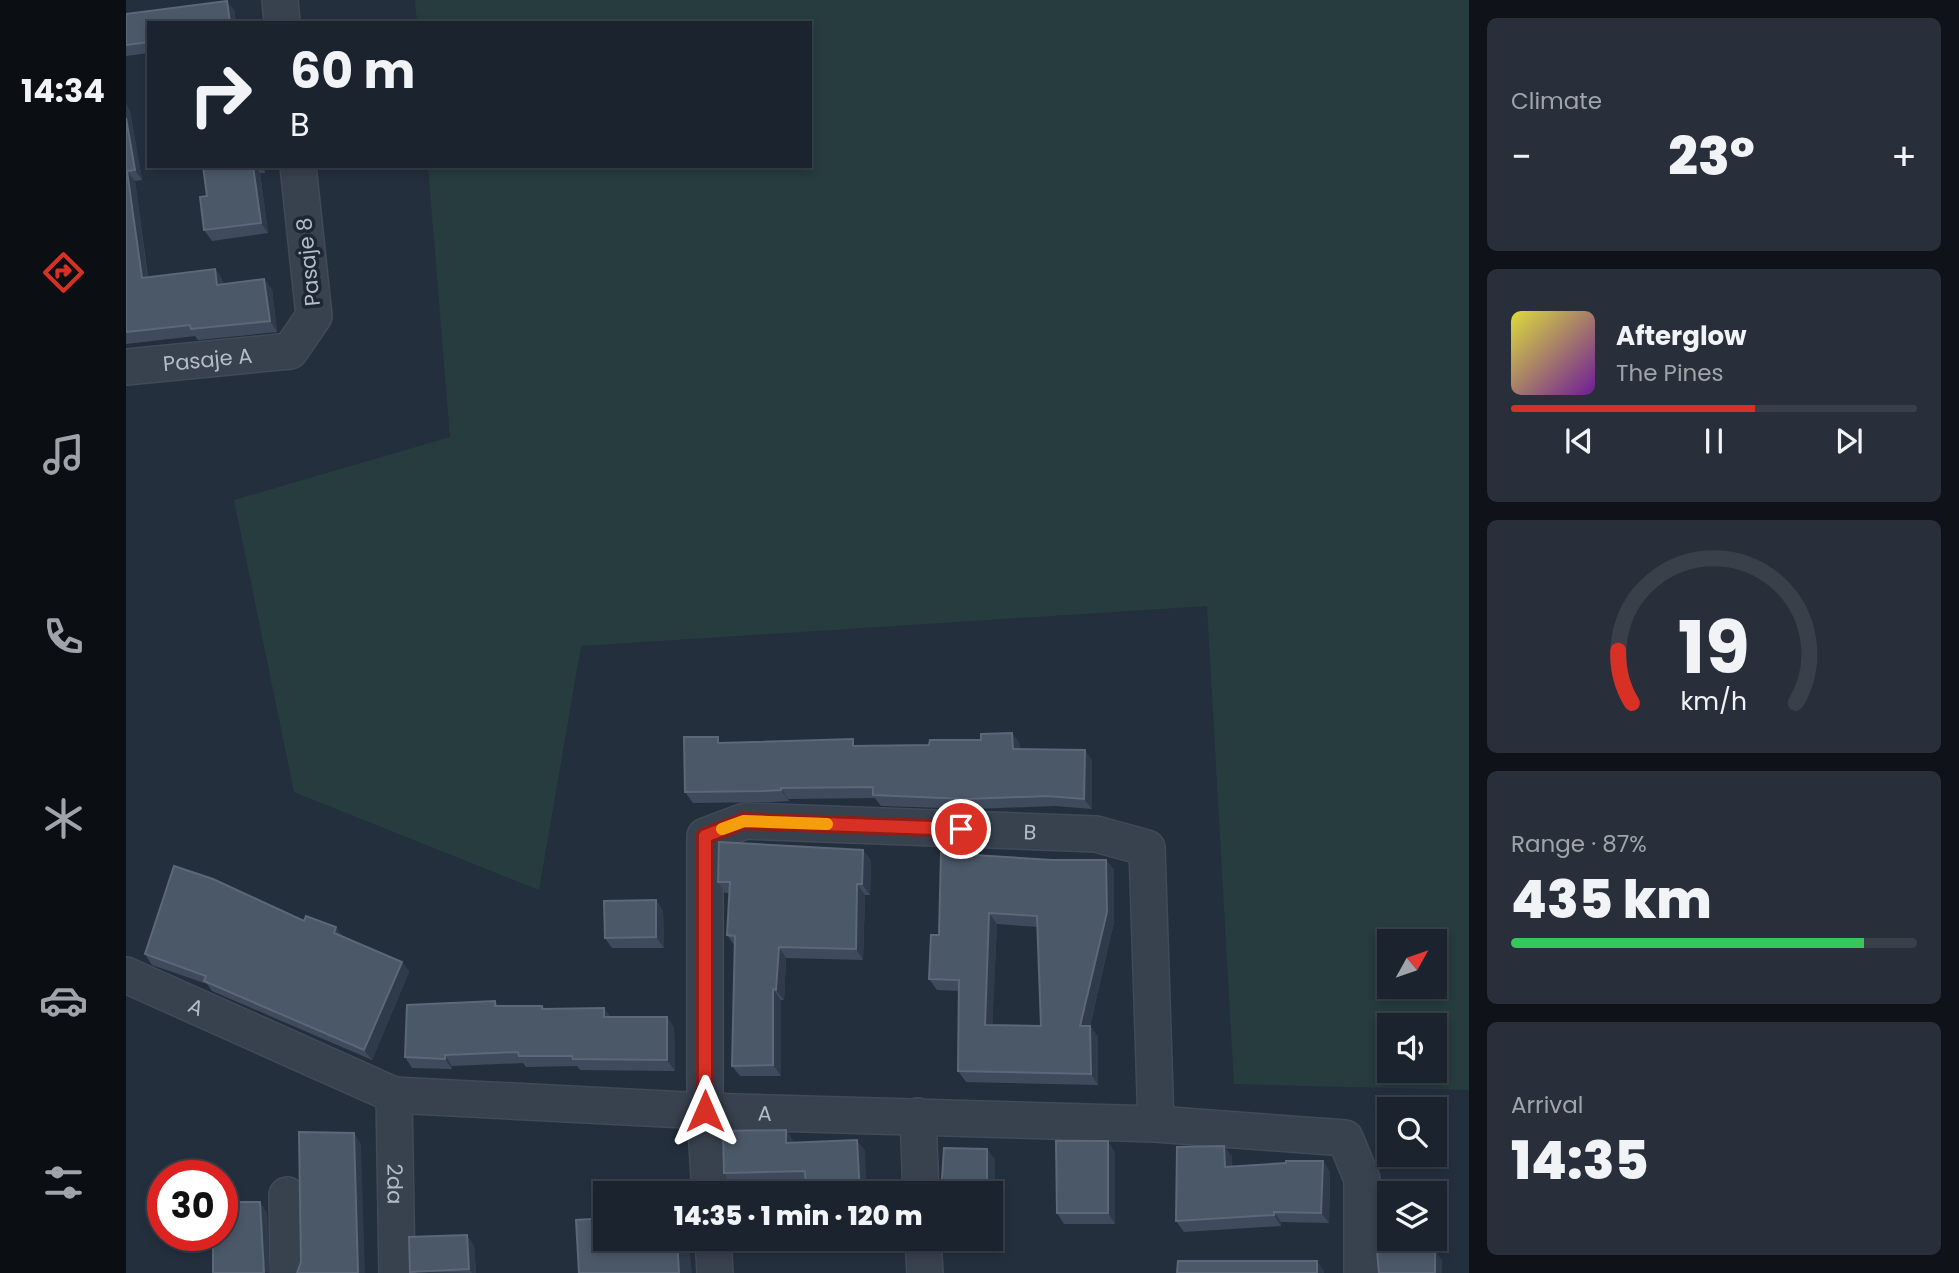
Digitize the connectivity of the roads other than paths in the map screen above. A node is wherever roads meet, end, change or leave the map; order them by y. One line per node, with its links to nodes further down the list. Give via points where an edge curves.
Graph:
1 (280, 0): 2 (street)
2 (282, 21)
3 (298, 168): 4 (street, Pasaje 8, via 314,316)
4 (290, 351): 5 (street, Pasaje A)
5 (126, 367)
6 (126, 975): 7 (street, A)
7 (394, 1095): 8 (street, A); 17 (street, 2da)
8 (705, 1111): 9 (street, A); 10 (street, B, via 705,836 744,821 1096,834 1147,848); 11 (street)
9 (918, 1116): 10 (street, A); 12 (street)
10 (1156, 1124): 20 (street, A, via 1345,1139 1362,1179)
11 (709, 1181)
12 (920, 1181)
13 (287, 1195): 16 (street)
14 (714, 1251): 18 (street)
15 (924, 1251): 19 (street)
16 (288, 1273)
17 (397, 1273)
18 (715, 1273)
19 (925, 1273)
20 (1362, 1273)

